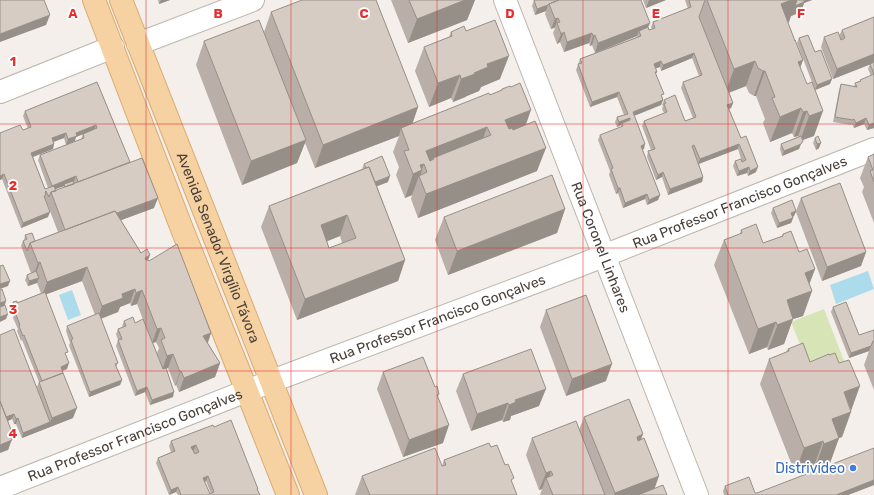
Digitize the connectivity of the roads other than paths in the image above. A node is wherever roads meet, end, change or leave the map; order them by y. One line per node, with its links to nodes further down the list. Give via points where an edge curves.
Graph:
1 (94, 0): 6 (main road, Avenida Senador Virgílio Távora)
2 (121, 0): 5 (main road, Avenida Senador Virgílio Távora)
3 (253, 0): 5 (street)
4 (505, 0): 9 (street, Rua Coronel Linhares)
5 (138, 44): 10 (main road, Avenida Senador Virgílio Távora)
6 (113, 47): 7 (street); 11 (main road, Avenida Senador Virgílio Távora)
7 (0, 92)
8 (874, 149): 9 (street, Rua Professor Francisco Gonçalves)
9 (604, 256): 10 (street, Rua Professor Francisco Gonçalves); 15 (street, Rua Coronel Linhares)
10 (272, 381): 11 (street, Rua Professor Francisco Gonçalves); 14 (main road, Avenida Senador Virgílio Távora)
11 (247, 391): 12 (street, Rua Professor Francisco Gonçalves); 13 (main road, Avenida Senador Virgílio Távora)
12 (0, 488)
13 (288, 495)
14 (316, 495)
15 (697, 495)

